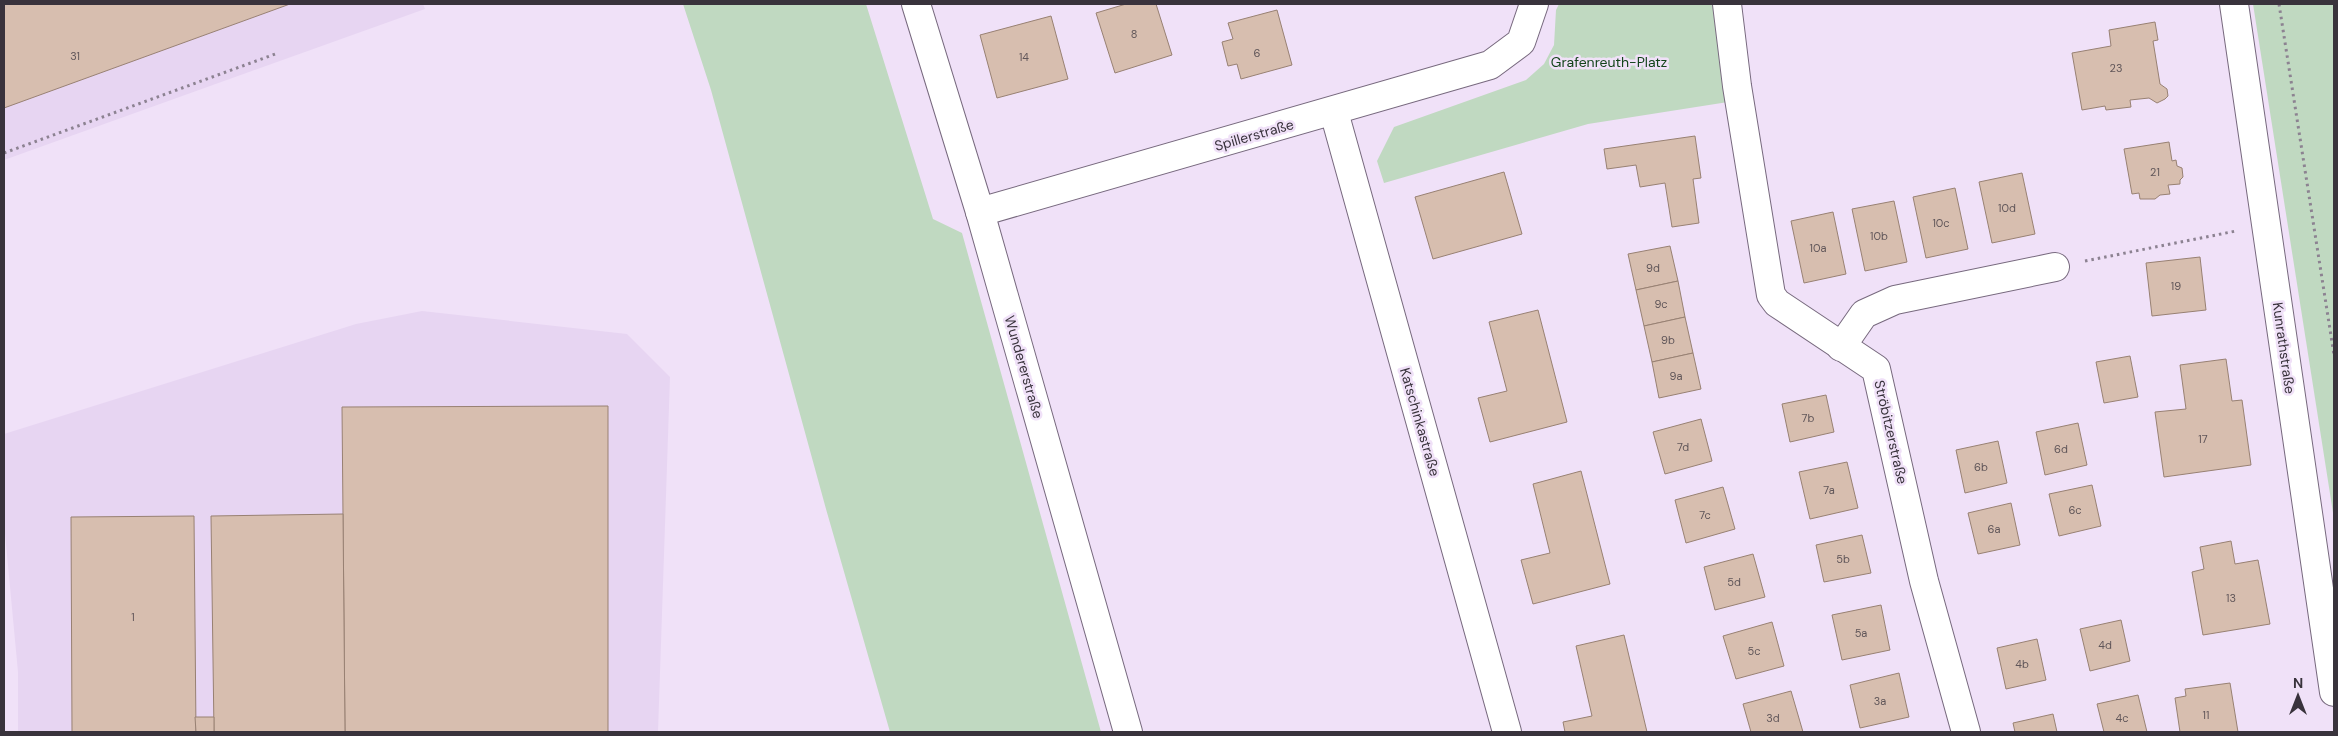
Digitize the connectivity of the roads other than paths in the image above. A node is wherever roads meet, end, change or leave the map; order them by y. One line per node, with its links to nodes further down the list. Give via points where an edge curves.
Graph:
1 (916, 4): 6 (street, Wundererstraße)
2 (1534, 4): 5 (street, Spillerstraße, via 1521,42 1490,65)
3 (1727, 4): 8 (street, Ströbitzerstraße, via 1771,295 1777,303)
4 (2234, 4): 9 (street, Kunrathstraße)
5 (1334, 112): 6 (street, Spillerstraße); 11 (street, Katschinkastraße)
6 (980, 212): 10 (street, Wundererstraße)
7 (2055, 267): 8 (street, via 1895,300 1864,314)
8 (1841, 347): 12 (street, Ströbitzerstraße, via 1876,369 1924,581)
9 (2334, 692)
10 (1128, 732)
11 (1507, 732)
12 (1966, 732)

